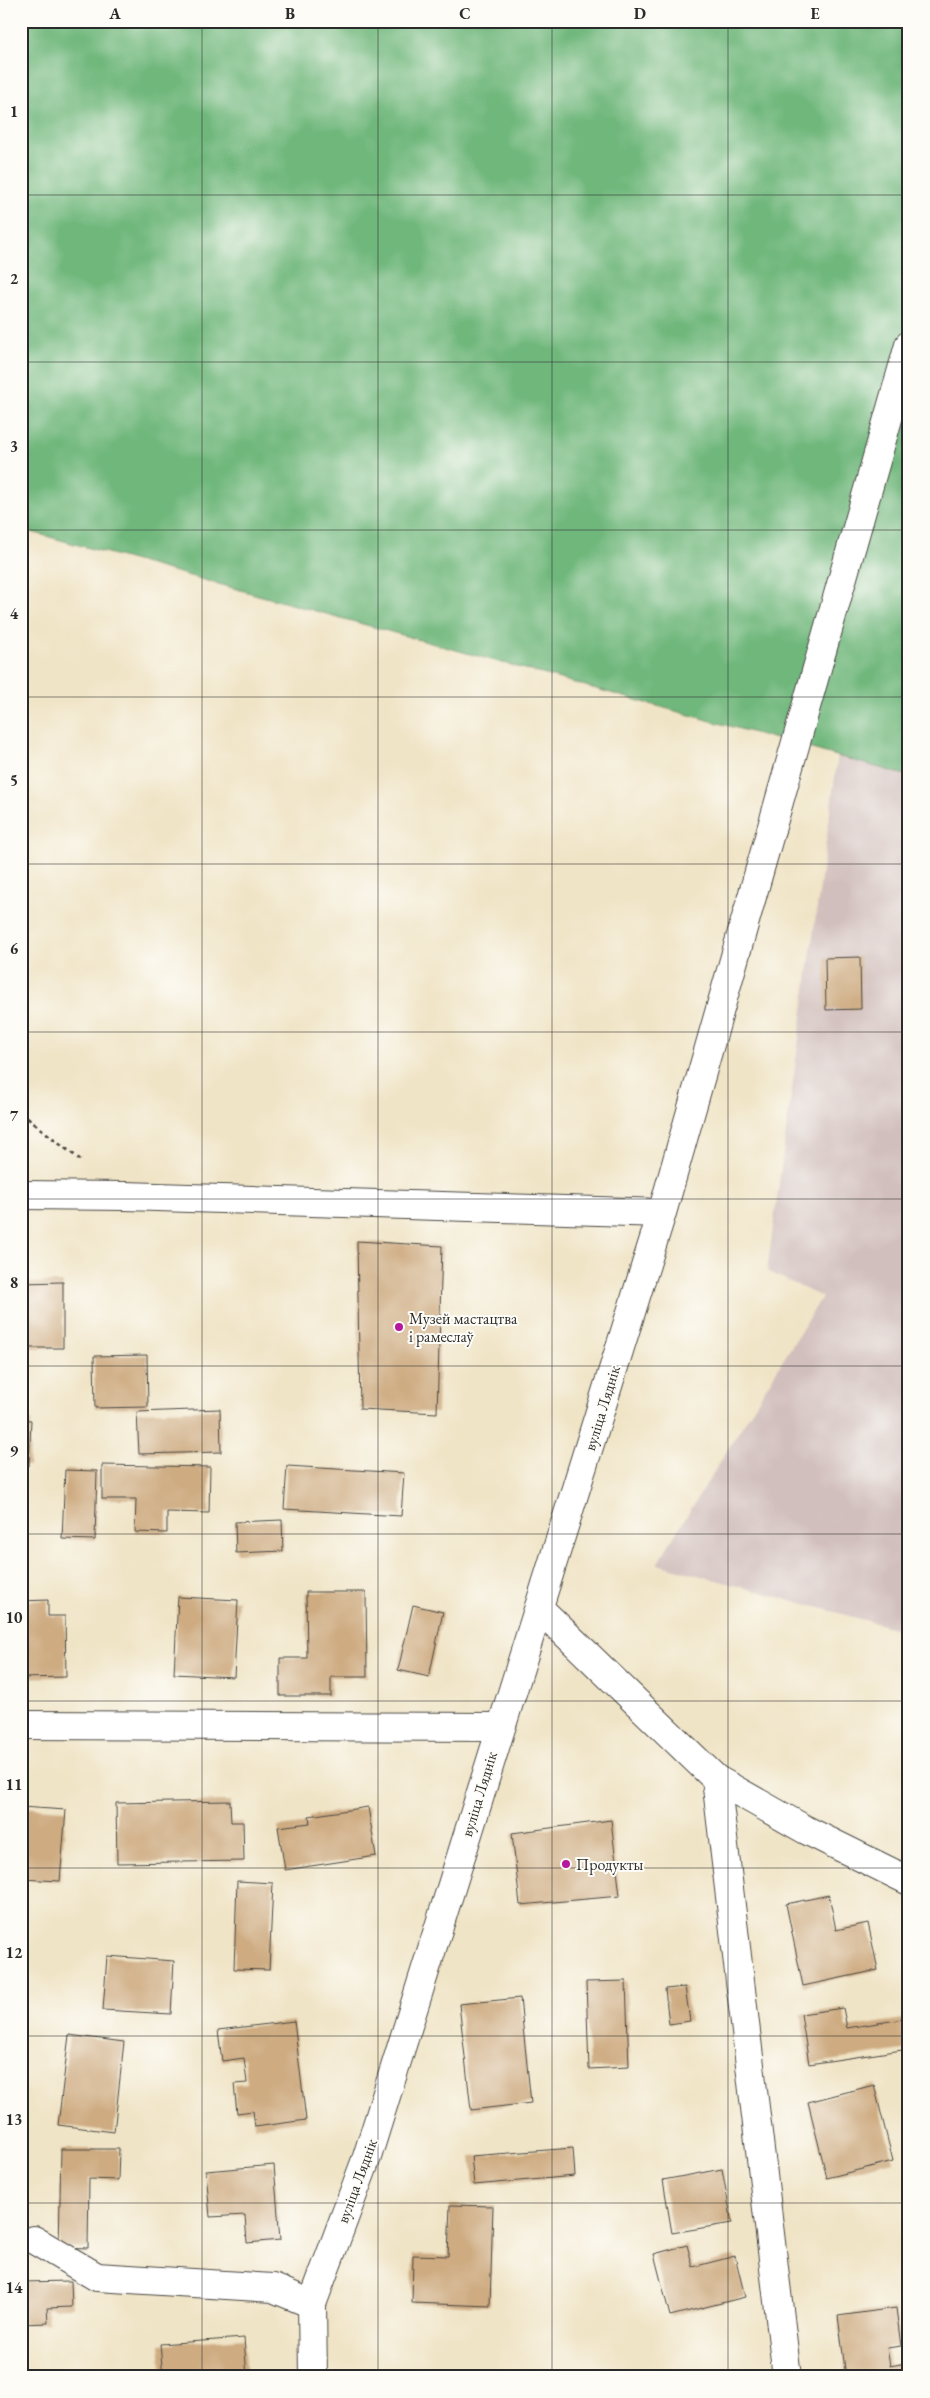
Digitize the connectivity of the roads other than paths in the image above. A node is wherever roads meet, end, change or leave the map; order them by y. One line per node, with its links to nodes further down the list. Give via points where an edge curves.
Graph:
1 (909, 345): 3 (street, вуліца Ляднік)
2 (21, 1195): 3 (street)
3 (662, 1214): 4 (street, вуліца Ляднік)
4 (540, 1609): 6 (street, вуліца Ляднік); 7 (street)
5 (21, 1725): 6 (street)
6 (500, 1727): 10 (street, вуліца Ляднік, via 367,2157)
7 (716, 1779): 8 (street, via 806,1830); 12 (street)
8 (909, 1881)
9 (34, 2240): 10 (street, via 97,2277 273,2288)
10 (312, 2304): 11 (street, вуліца Ляднік)
11 (313, 2377)
12 (787, 2377)

